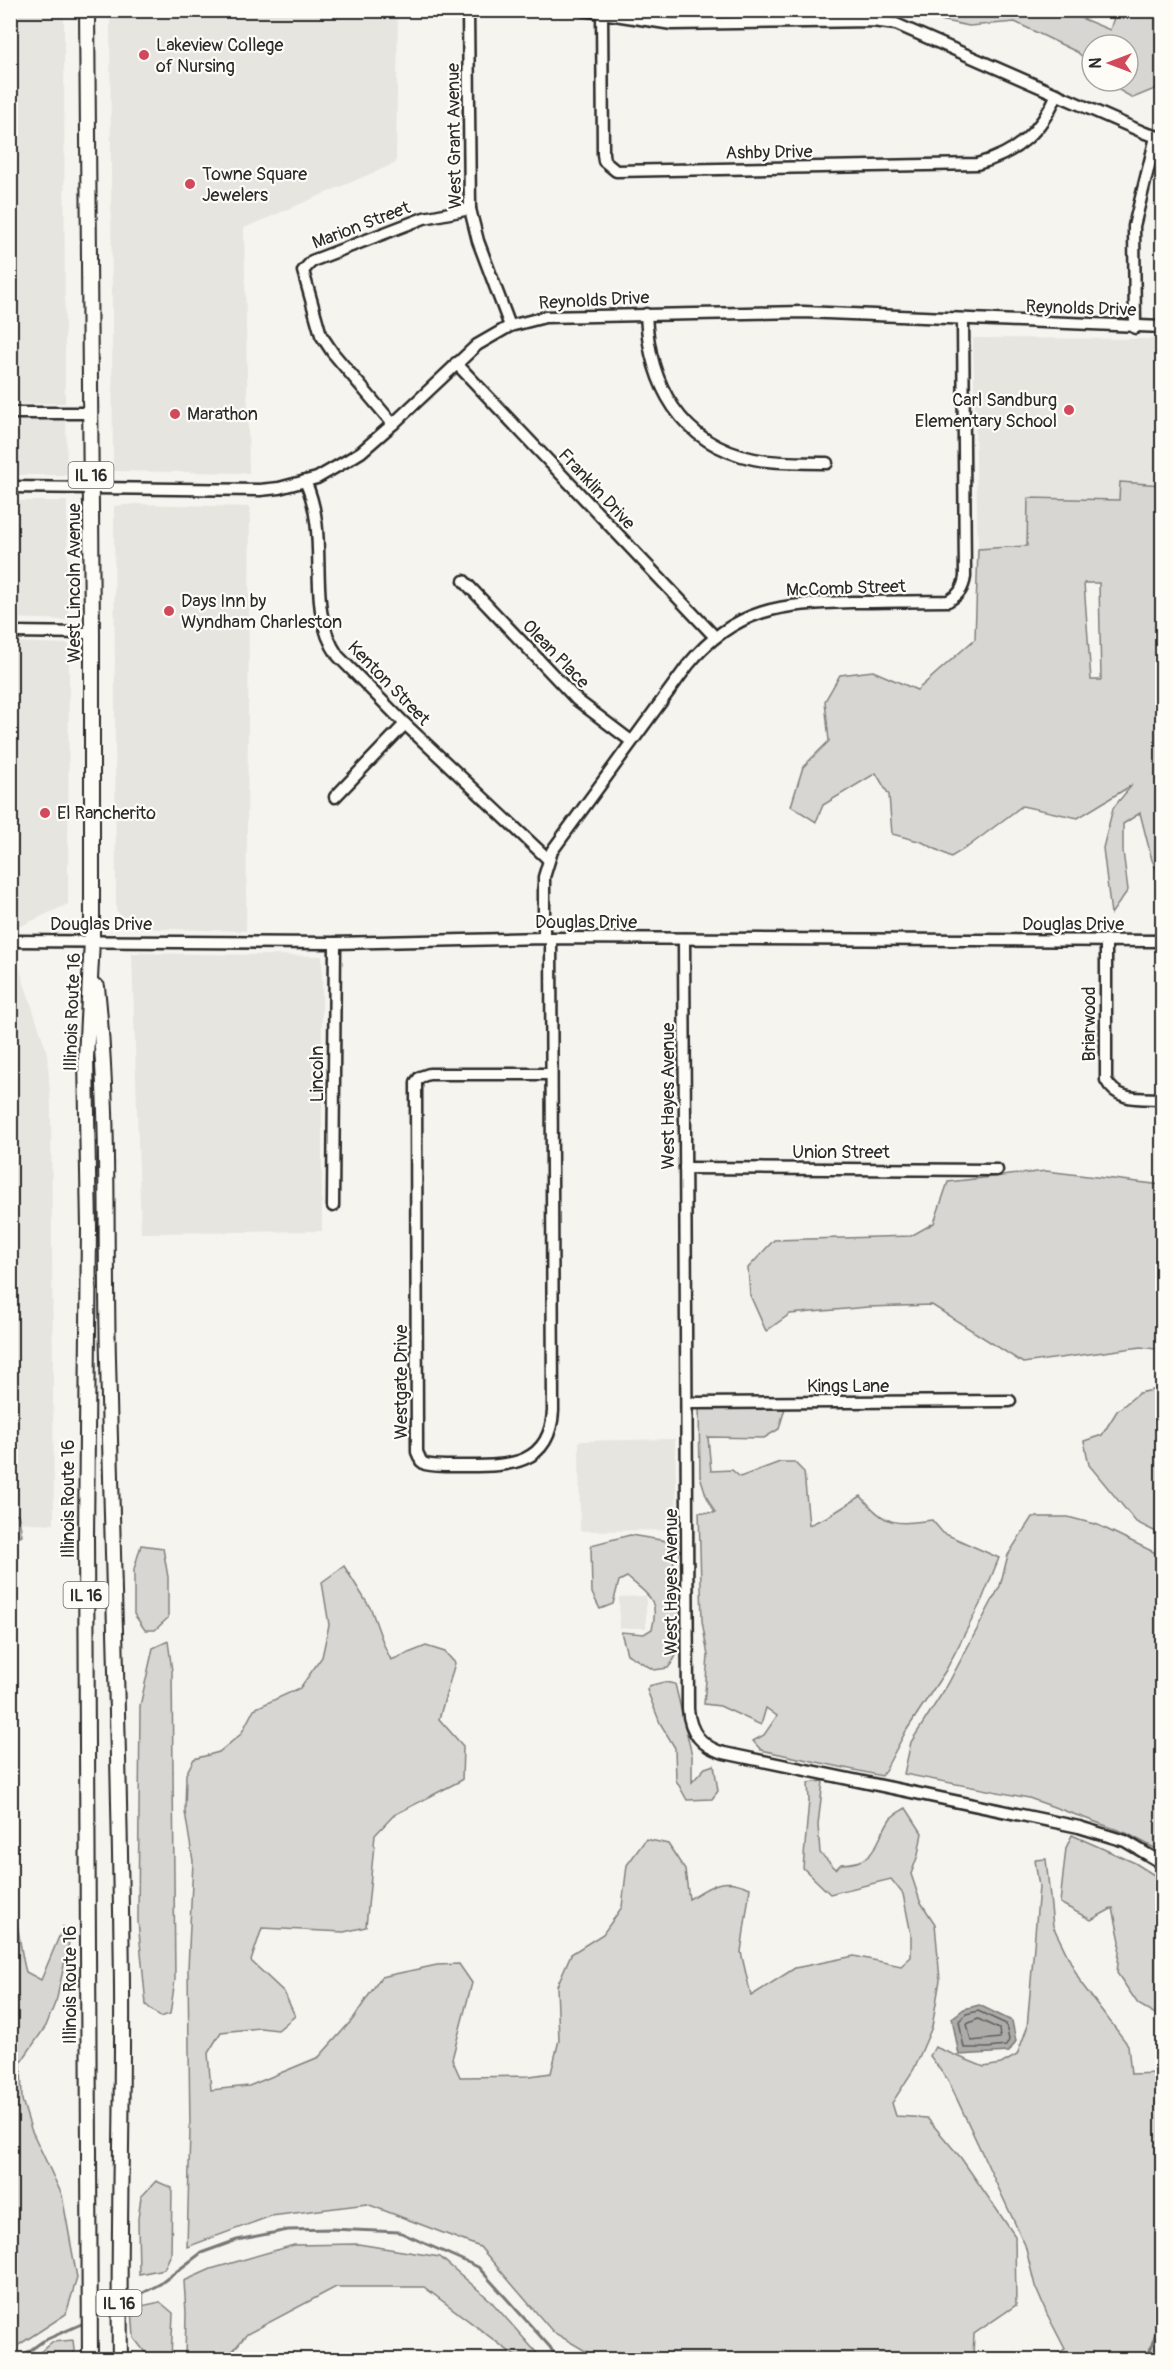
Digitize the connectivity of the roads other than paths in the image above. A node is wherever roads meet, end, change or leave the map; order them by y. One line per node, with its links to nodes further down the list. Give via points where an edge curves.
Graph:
1 (87, 10): 15 (main road, West Lincoln Avenue / IL 16)
2 (468, 10): 7 (street, West Grant Avenue)
3 (583, 10): 4 (street)
4 (602, 12): 5 (street, via 672,24 888,23); 5 (street, Ashby Drive, via 603,154 604,161 616,171 977,164 1008,153 1027,140 1044,121)
5 (1057, 94): 6 (street)
6 (1159, 138): 12 (street, via 1134,226)
7 (470, 209): 10 (street, West Grant Avenue); 16 (street, Marion Street, via 424,218 312,261 303,271 321,335)
8 (646, 314): 9 (street, Reynolds Drive, via 803,312); 10 (street, Reynolds Drive, via 545,317); 17 (street, via 648,347 658,380 676,411 700,435 753,459)
9 (963, 320): 12 (street, Reynolds Drive); 24 (street, McComb Street, via 965,577 958,595 948,601 788,605 753,615)
10 (510, 326): 13 (street, Reynolds Drive, via 484,340)
11 (1162, 327): 12 (street, Reynolds Drive)
12 (1135, 328)
13 (456, 363): 16 (street, Reynolds Drive); 24 (street, Franklin Drive)
14 (10, 413): 15 (street)
15 (91, 413): 20 (main road, West Lincoln Avenue / IL 16)
16 (393, 424): 18 (street, Reynolds Drive, via 361,452)
17 (828, 463)
18 (305, 481): 20 (street, Reynolds Drive, via 260,490); 25 (street, Kenton Street, via 319,531 320,607 325,633 338,656)
19 (10, 487): 20 (street, Reynolds Drive)
20 (91, 487): 23 (main road, West Lincoln Avenue / IL 16)
21 (464, 582): 26 (street, Olean Place, via 569,692)
22 (10, 632): 23 (street)
23 (92, 633): 31 (main road, West Lincoln Avenue / IL 16)
24 (715, 637): 26 (street, McComb Street, via 694,657)
25 (405, 724): 27 (street); 28 (street, Kenton Street)
26 (631, 741): 28 (street, McComb Street)
27 (335, 797)
28 (548, 859): 29 (street, McComb Street, via 544,884)
29 (547, 938): 30 (street, Douglas Drive); 35 (street, Douglas Drive); 36 (street, Westgate Drive)
30 (684, 939): 32 (street, Douglas Drive); 38 (street, West Hayes Avenue)
31 (92, 940): 34 (street, Douglas Drive); 35 (street, Douglas Drive); 44 (main road, Illinois Route 16 / IL 16, via 86,1058); 45 (main road, Illinois Route 16 / IL 16, via 104,1057 114,1528 122,1990)
32 (1106, 940): 33 (street, Douglas Drive); 37 (street, Briarwood, via 1106,1080 1122,1096)
33 (1162, 940)
34 (10, 941)
35 (334, 943): 40 (street, Lincoln)
36 (551, 1074): 36 (street, Westgate Drive, via 551,1427 540,1447 511,1464 425,1464 417,1452 416,1082 429,1074)
37 (1162, 1099)
38 (685, 1168): 39 (street, Union Street); 42 (street, West Hayes Avenue)
39 (997, 1170)
40 (333, 1206)
41 (1010, 1401): 42 (street, Kings Lane)
42 (687, 1403): 43 (street, West Hayes Avenue, via 688,1709 692,1729 705,1745 724,1754 1101,1832)
43 (1162, 1863)
44 (90, 2360)
45 (120, 2360)

